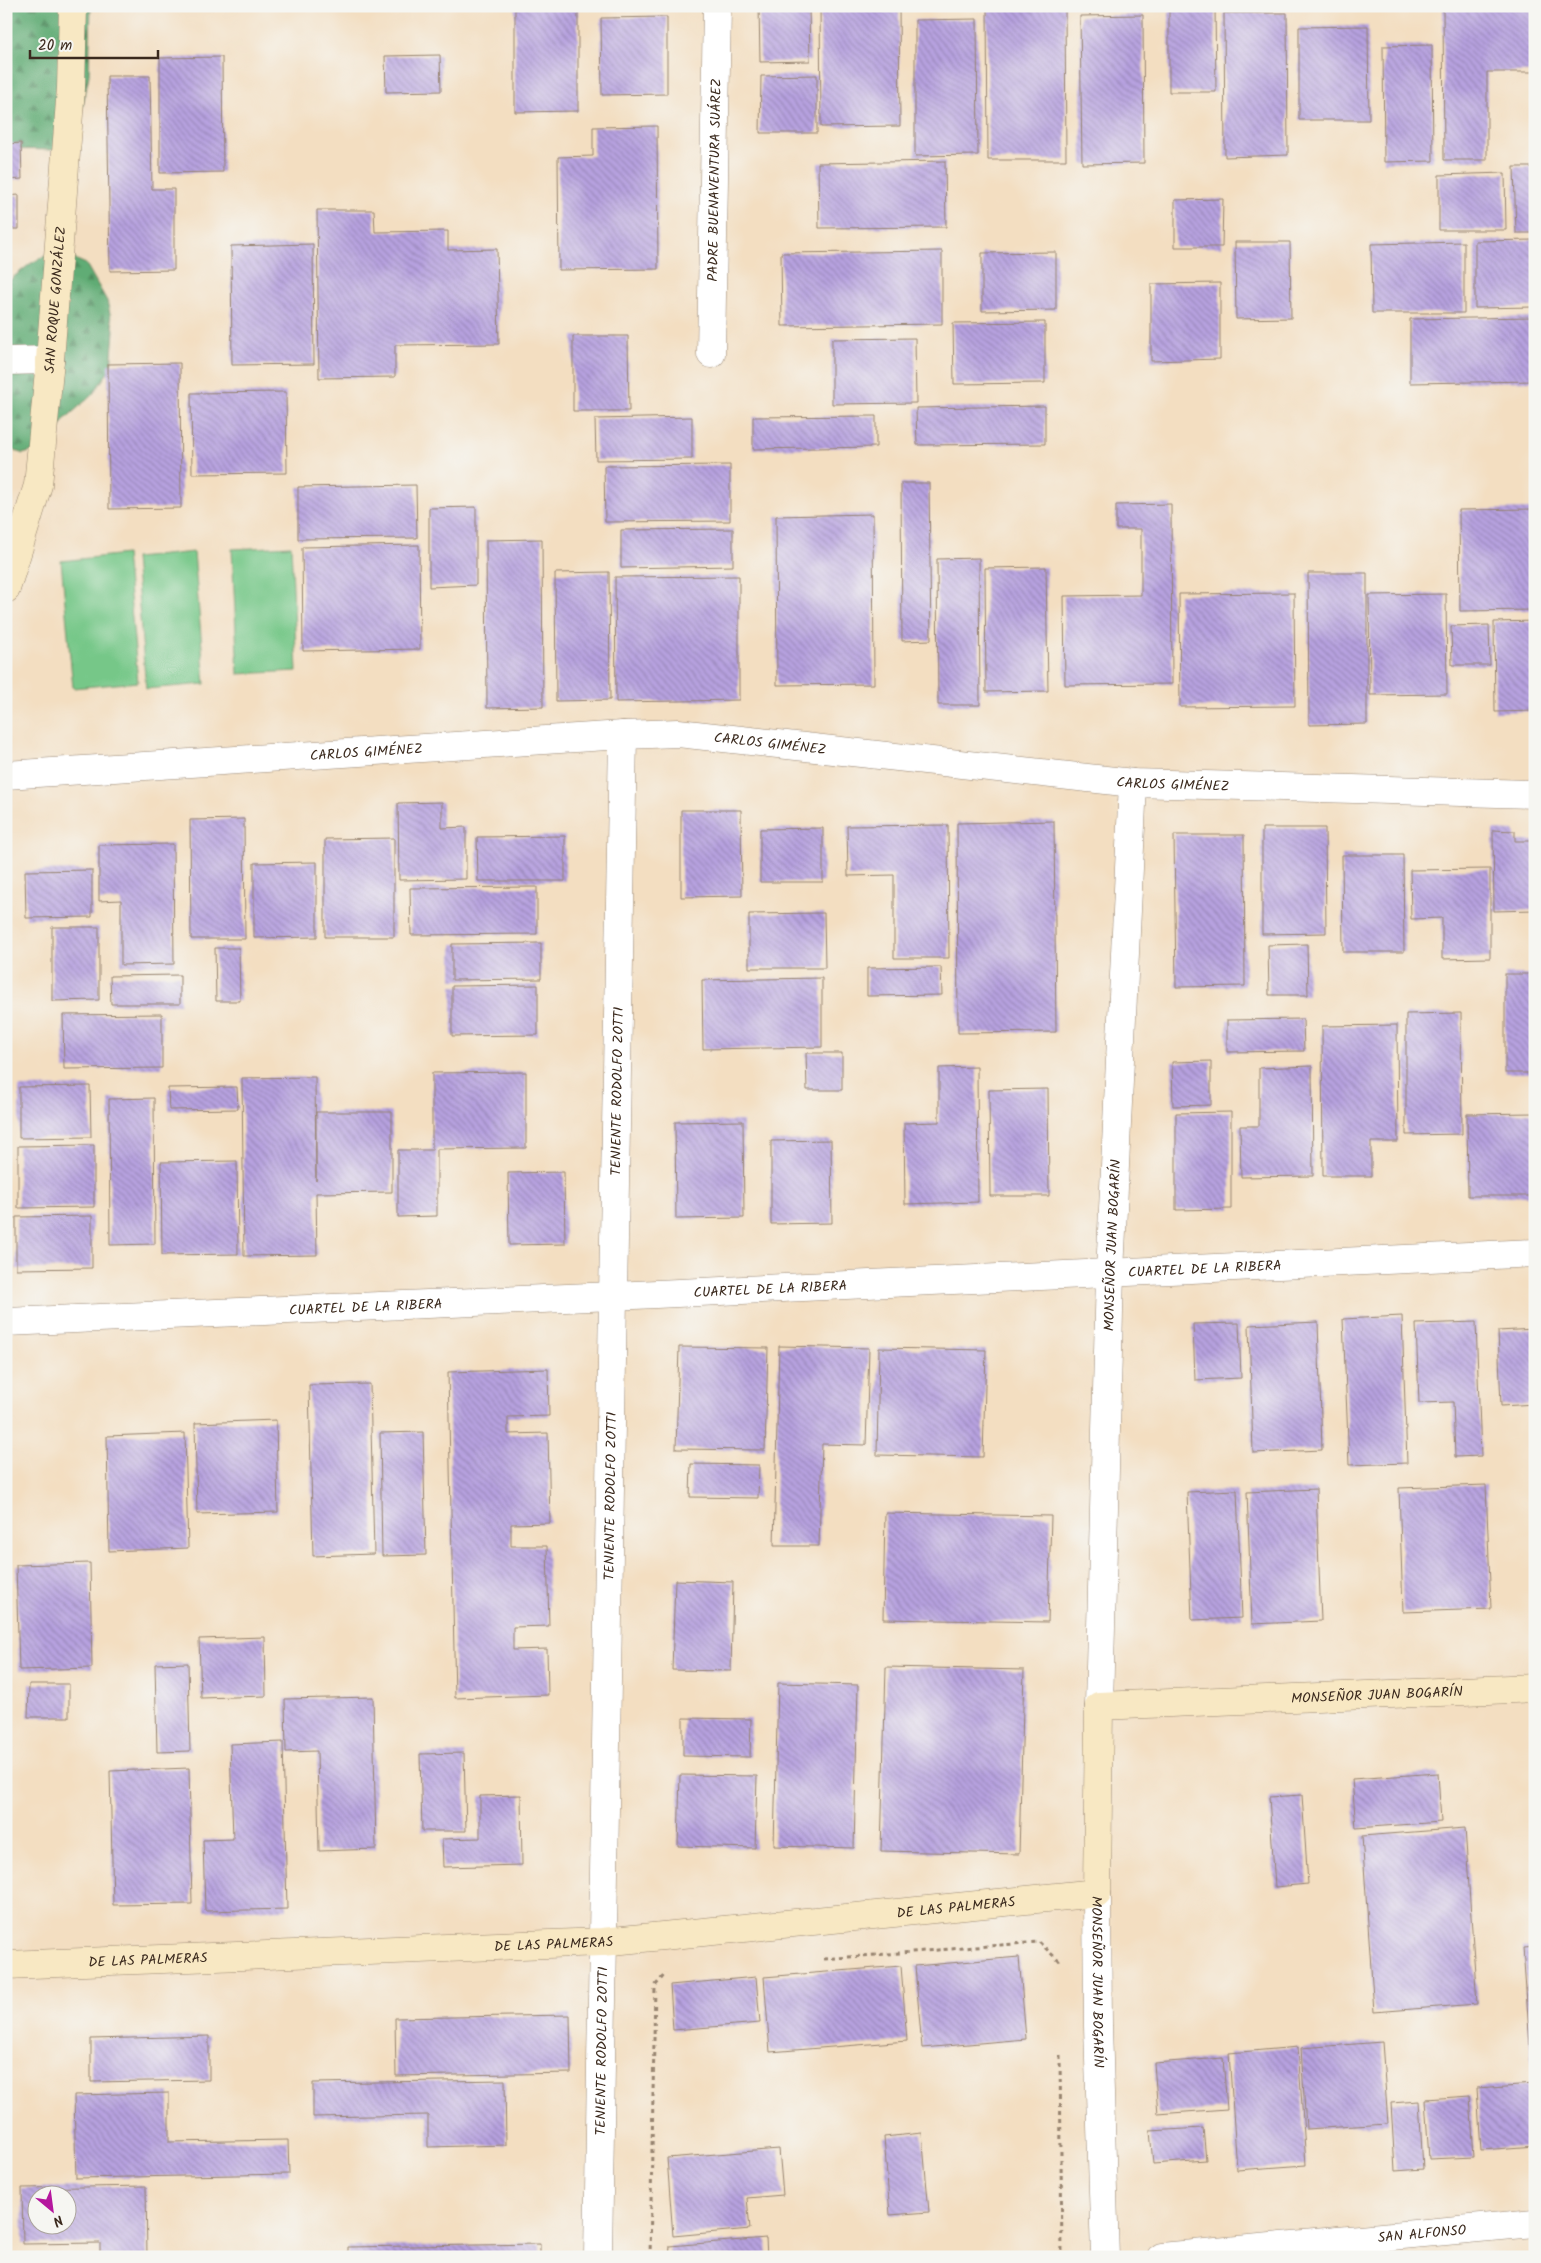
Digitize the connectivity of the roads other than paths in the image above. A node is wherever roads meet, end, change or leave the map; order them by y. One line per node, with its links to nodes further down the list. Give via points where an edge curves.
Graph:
1 (73, 6): 4 (main road, SAN ROQUE GONZÁLEZ, via 70,98)
2 (717, 6): 3 (street, PADRE BUENAVENTURA SUÁREZ)
3 (711, 354)
4 (50, 360): 5 (street); 6 (main road, SAN ROQUE GONZÁLEZ, via 38,486)
5 (6, 361)
6 (6, 589)
7 (624, 735): 8 (street, CARLOS GIMÉNEZ); 9 (street, CARLOS GIMÉNEZ, via 678,733); 13 (street, TENIENTE RODOLFO ZOTTI)
8 (6, 775)
9 (1132, 783): 10 (street, CARLOS GIMÉNEZ); 12 (street, MONSEÑOR JUAN BOGARÍN)
10 (1535, 794)
11 (1535, 1253): 12 (street, CUARTEL DE LA RIBERA)
12 (1110, 1273): 13 (street, CUARTEL DE LA RIBERA); 16 (street, MONSEÑOR JUAN BOGARÍN)
13 (612, 1296): 14 (street, CUARTEL DE LA RIBERA); 18 (street, TENIENTE RODOLFO ZOTTI)
14 (6, 1322)
15 (1535, 1688): 16 (main road, MONSEÑOR JUAN BOGARÍN)
16 (1099, 1706): 17 (main road, MONSEÑOR JUAN BOGARÍN)
17 (1097, 1892): 18 (main road, DE LAS PALMERAS); 22 (street, MONSEÑOR JUAN BOGARÍN)
18 (602, 1942): 19 (main road, DE LAS PALMERAS); 21 (street, TENIENTE RODOLFO ZOTTI)
19 (6, 1966)
20 (1535, 2223): 23 (street, SAN ALFONSO)
21 (598, 2257)
22 (1105, 2257)
23 (1161, 2257)

